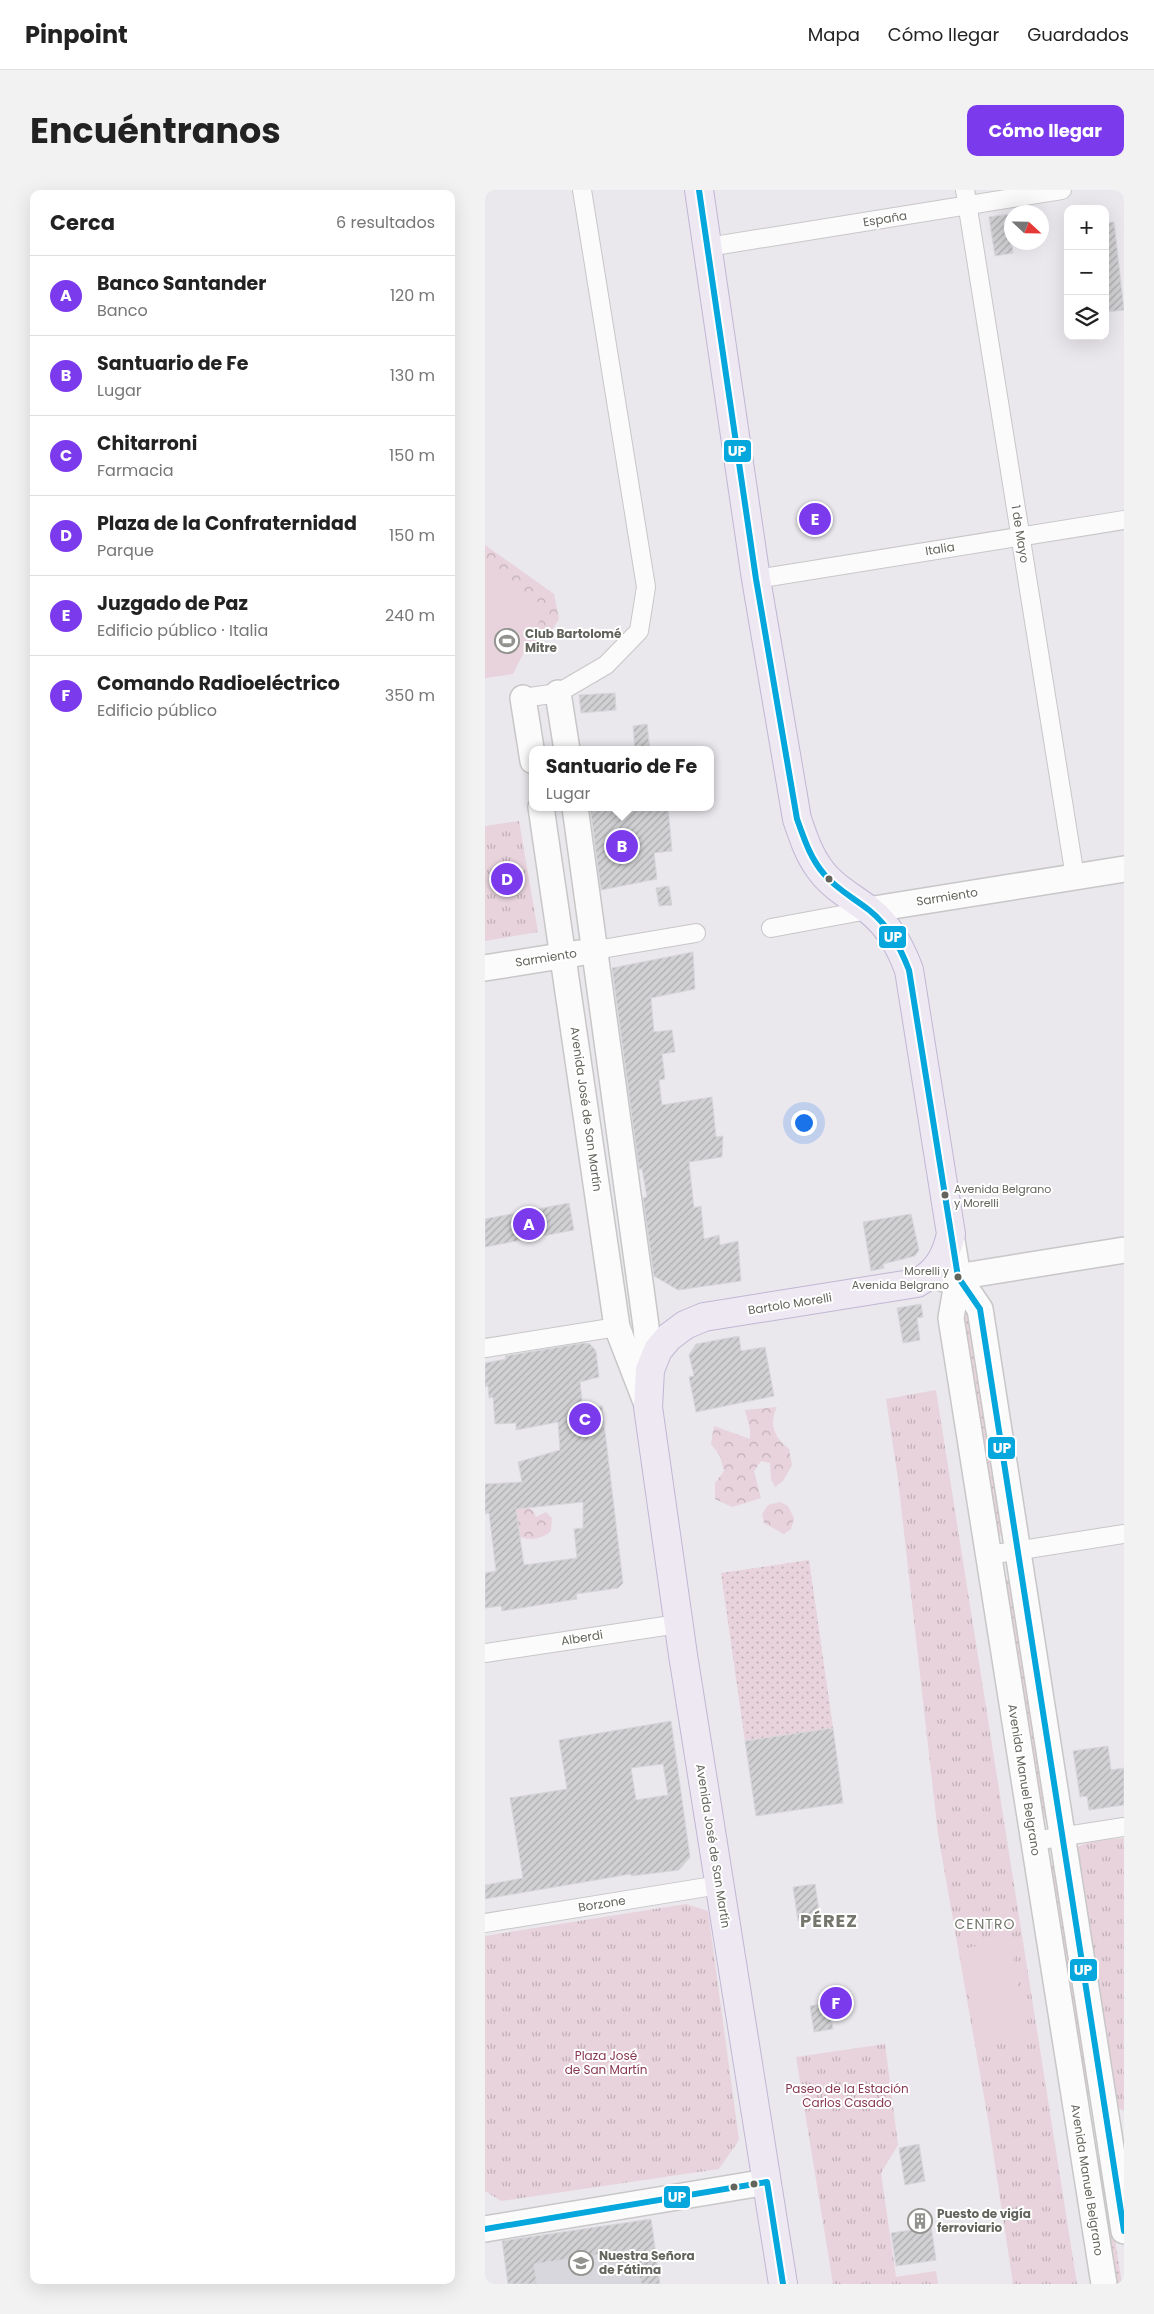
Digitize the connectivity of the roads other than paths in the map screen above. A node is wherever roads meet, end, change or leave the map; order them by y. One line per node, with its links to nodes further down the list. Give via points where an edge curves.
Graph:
1 (582, 190): 9 (street, via 646,587 639,631 606,665)
2 (699, 190): 5 (main road, Avenida Manuel Belgrano)
3 (1062, 190): 4 (street, España)
4 (966, 198): 5 (street, España); 7 (street, 1 de Mayo)
5 (708, 247): 8 (main road, Avenida Manuel Belgrano)
6 (1124, 520): 7 (street, Italia)
7 (1020, 536): 8 (street, Italia); 16 (street, 1 de Mayo)
8 (756, 579): 17 (main road, Avenida Manuel Belgrano, via 797,819 819,869)
9 (558, 693): 10 (street); 12 (main road)
10 (523, 698): 11 (main road)
11 (531, 746)
12 (566, 746)
13 (542, 811): 21 (main road, Avenida José de San Martín)
14 (576, 811): 20 (main road, Avenida José de San Martín)
15 (1124, 869): 16 (main road, Sarmiento)
16 (1075, 877): 17 (main road, Sarmiento)
17 (868, 910): 18 (street, Sarmiento); 23 (main road, Avenida Manuel Belgrano, via 883,922 892,935 909,970)
18 (771, 928)
19 (696, 933): 20 (street, Sarmiento)
20 (596, 950): 21 (main road, Sarmiento); 28 (main road, Avenida José de San Martín)
21 (564, 956): 22 (main road, Sarmiento); 29 (main road, Avenida José de San Martín)
22 (485, 968)
23 (951, 1234): 25 (main road, Avenida Manuel Belgrano); 26 (main road, Avenida Manuel Belgrano, via 937,1269)
24 (1124, 1250): 25 (main road, Bartolo Morelli)
25 (958, 1277): 26 (main road, Bartolo Morelli); 34 (main road, Avenida Manuel Belgrano, via 979,1309); 35 (main road, Avenida Manuel Belgrano, via 951,1318)
26 (917, 1283): 27 (main road, Bartolo Morelli, via 704,1317)
27 (685, 1325): 28 (main road, Bartolo Morelli); 31 (main road, via 658,1350)
28 (646, 1326): 29 (main road, Bartolo Morelli); 31 (main road, Avenida José de San Martín)
29 (617, 1327): 30 (street, Bartolo Morelli); 32 (main road, Avenida José de San Martín)
30 (485, 1348)
31 (650, 1370): 32 (main road, Avenida José de San Martín)
32 (648, 1407): 36 (main road, Avenida José de San Martín)
33 (1124, 1534): 34 (street)
34 (1017, 1550): 35 (street); 39 (main road, Avenida Manuel Belgrano)
35 (989, 1555): 40 (main road, Avenida Manuel Belgrano)
36 (678, 1624): 37 (street, Alberdi); 41 (main road, Avenida José de San Martín)
37 (485, 1653)
38 (1124, 1827): 39 (street)
39 (1062, 1837): 40 (street); 43 (main road, Avenida Manuel Belgrano)
40 (1034, 1841): 44 (main road, Avenida Manuel Belgrano)
41 (719, 1885): 42 (street, Borzone); 45 (main road, Avenida José de San Martín)
42 (485, 1923)
43 (1116, 2128): 44 (main road); 47 (main road, Avenida Manuel Belgrano)
44 (1080, 2134): 49 (main road, Avenida Manuel Belgrano)
45 (767, 2182): 46 (main road); 48 (main road, Avenida José de San Martín)
46 (485, 2229)
47 (1124, 2231)
48 (783, 2284)
49 (1104, 2284)

